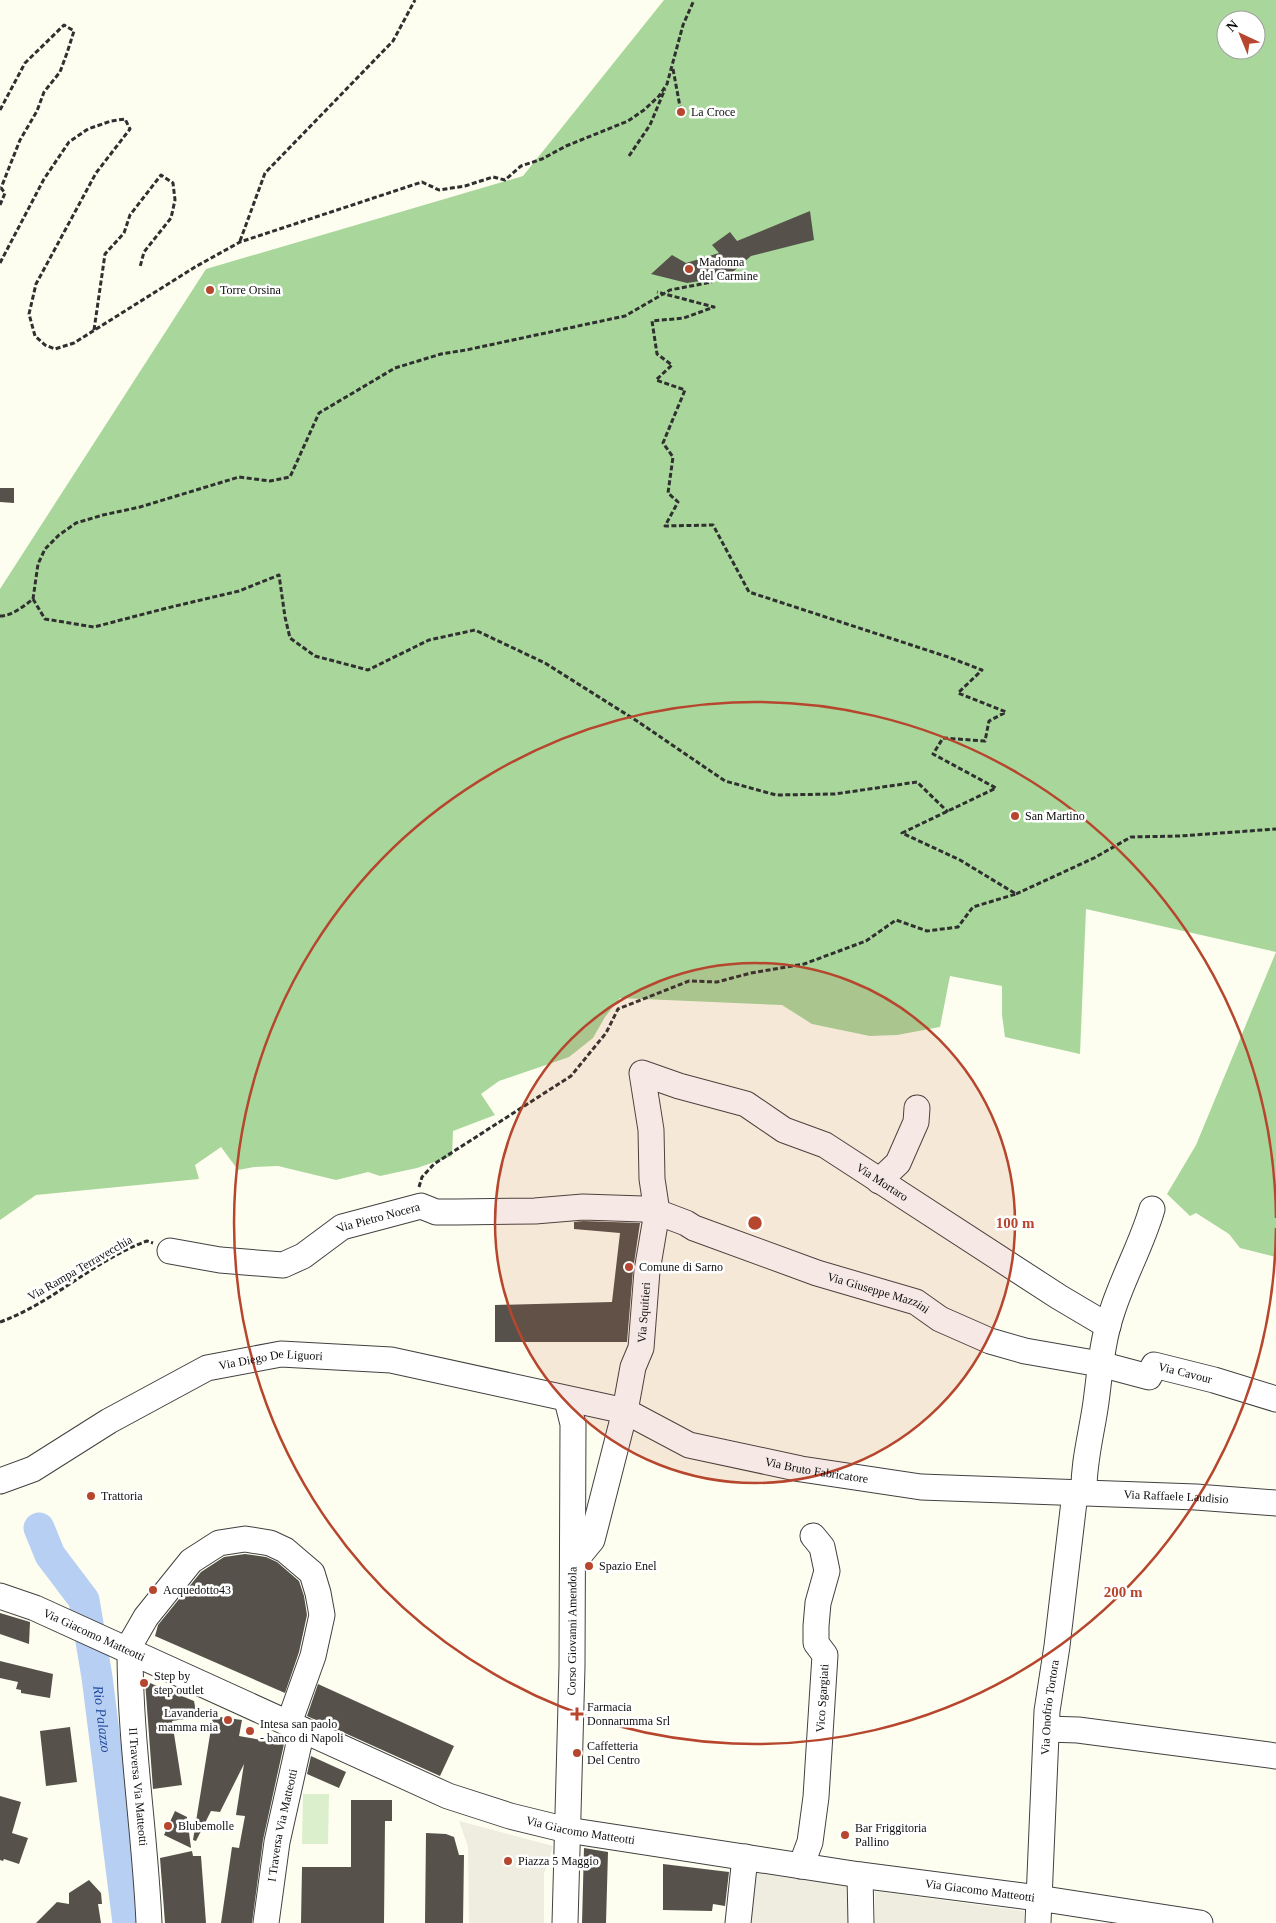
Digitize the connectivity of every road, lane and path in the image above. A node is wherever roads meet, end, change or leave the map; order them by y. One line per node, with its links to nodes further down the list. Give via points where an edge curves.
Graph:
1 (415, 0): 10 (path, via 393,41 265,173)
2 (694, 0): 3 (path, via 683,25)
3 (673, 68): 4 (path); 6 (path)
4 (667, 84): 7 (path, via 650,125); 10 (path, via 659,96 628,120 521,166 505,180 493,177 439,190 422,182)
5 (0, 110): 8 (path, via 25,63 64,25 74,31 60,72 44,92)
6 (681, 112)
7 (629, 156)
8 (0, 188): 9 (path, via 5,193)
9 (0, 205)
10 (240, 242): 16 (path)
11 (0, 263): 16 (path, via 44,179 69,142 88,130 125,119 130,129 96,173 36,284 29,314 35,336 55,349 74,343)
12 (140, 267): 16 (path, via 144,252 171,218 175,200 173,183 161,175 130,216 124,233 105,254)
13 (712, 282): 14 (path)
14 (670, 290): 15 (path); 15 (path, via 657,292)
15 (663, 294): 17 (path, via 625,316 442,354 395,368 319,413 290,477 270,481 238,477 76,523 45,549 38,564); 19 (path, via 714,307 684,318 652,321 657,354 672,365 656,380 685,390 663,443 673,458 668,493 678,502 665,526 713,525 749,592 982,670 958,693 1006,712 989,721 985,741 943,738 934,754 996,788)
16 (94, 330)
17 (33, 599): 18 (path, via 21,608); 19 (path, via 45,619 94,628 239,591 280,575 290,638 315,656 368,670 428,640 475,630 545,663 725,781 776,795 835,794 917,782)
18 (0, 616)
19 (948, 812): 21 (path, via 902,833 960,860)
20 (1276, 828): 21 (path, via 1131,837)
21 (1016, 894): 26 (path, via 973,907 958,927 927,931 896,920 866,941 804,964 717,982 688,981 618,1009 606,1033 570,1076 434,1164 422,1177 415,1200)
22 (642, 1073): 24 (street, Via Mortaro, via 746,1104 784,1130 825,1145); 27 (street, Via Squitieri, via 651,1130 652,1179)
23 (917, 1108): 24 (street, via 916,1122 898,1163)
24 (879, 1181): 30 (street, Via Mortaro)
25 (1152, 1209): 30 (street, Via Onofrio Tortora)
26 (407, 1210): 27 (street, Via Pietro Nocera, via 421,1206 436,1212 505,1212 583,1206); 28 (street, Via Pietro Nocera, via 342,1227 304,1256 282,1265 220,1260)
27 (657, 1212): 31 (street, Via Giuseppe Mazzini, via 817,1273 916,1302 940,1319 990,1341 1025,1351); 34 (street, Via Squitieri, via 647,1271 641,1348 633,1367)
28 (170, 1251): 29 (path, Via Rampa Terravecchia, via 147,1241 128,1248 53,1296)
29 (0, 1322)
30 (1108, 1326): 31 (street, Via Onofrio Tortora)
31 (1100, 1364): 32 (street, Via Cavour, via 1148,1377 1154,1365); 36 (street, Via Onofrio Tortora)
32 (1276, 1399)
33 (567, 1400): 34 (street, Via Bruto Fabricatore); 35 (street, Via Diego De Liguori, via 391,1360 281,1354 207,1368 109,1421 33,1469); 39 (street, Corso Giovanni Amendola, via 573,1424)
34 (625, 1411): 36 (street, Via Bruto Fabricatore, via 689,1444 802,1469 921,1487); 39 (street, Via Squitieri, via 592,1540)
35 (0, 1481)
36 (1080, 1493): 37 (street, Via Raffaele Laudisio); 43 (street, Via Onofrio Tortora)
37 (1276, 1503)
38 (813, 1536): 47 (street, Vico Sgargiati, via 822,1547 827,1571 818,1603 816,1634 816,1642 825,1655 816,1797 810,1842)
39 (573, 1563): 45 (street, Corso Giovanni Amendola)
40 (0, 1596): 41 (street, Via Giacomo Matteotti, via 35,1608)
41 (123, 1648): 42 (street, Via Giacomo Matteotti); 42 (street, I Traversa Via Matteotti, via 190,1562 219,1543 244,1539 270,1543 285,1550 312,1573 322,1615); 50 (street, II Traversa Via Matteotti)
42 (295, 1726): 45 (street, Via Giacomo Matteotti, via 448,1796); 51 (street, I Traversa Via Matteotti)
43 (1046, 1729): 44 (street, via 1078,1730); 49 (street, Via Onofrio Tortora)
44 (1276, 1756)
45 (567, 1830): 46 (street, Via Giacomo Matteotti); 52 (street, Corso Giovanni Amendola)
46 (745, 1857): 47 (street, Via Giacomo Matteotti); 53 (street)
47 (801, 1866): 48 (street, Via Giacomo Matteotti)
48 (860, 1875): 49 (street, Via Giacomo Matteotti); 54 (street)
49 (1038, 1898): 55 (street, Via Onofrio Tortora); 56 (street, Via Giacomo Matteotti)
50 (149, 1923)
51 (266, 1923)
52 (565, 1923)
53 (738, 1923)
54 (861, 1923)
55 (1038, 1923)
56 (1200, 1923)

